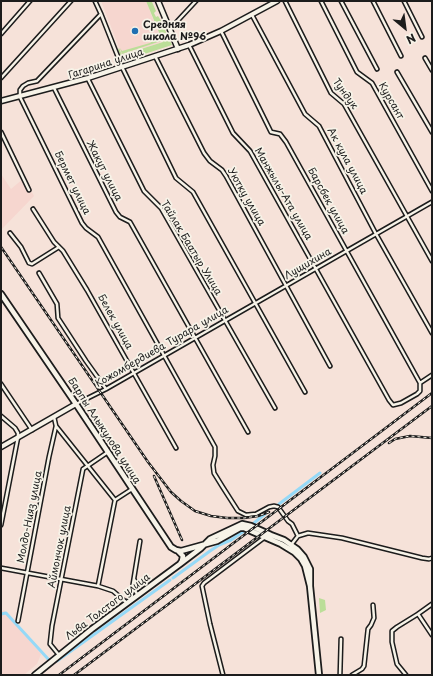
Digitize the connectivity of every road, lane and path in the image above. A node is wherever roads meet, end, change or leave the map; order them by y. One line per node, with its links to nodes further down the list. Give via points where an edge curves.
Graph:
1 (30, 1): 17 (street)
2 (71, 1): 28 (street)
3 (94, 1): 13 (street)
4 (158, 1): 15 (main road)
5 (196, 1): 15 (street)
6 (277, 1): 12 (main road, Гагарина улица)
7 (285, 1): 39 (street, Тундук, via 331,93 344,104)
8 (321, 1): 36 (street, Курсант, via 357,72 372,83)
9 (341, 1): 25 (street)
10 (373, 1): 22 (street)
11 (404, 1): 18 (street)
12 (271, 2): 14 (main road, Гагарина улица)
13 (101, 14): 24 (street); 31 (street, via 37,81 23,86)
14 (252, 15): 16 (main road, Гагарина улица); 41 (street, Ак кула улица, via 304,114 319,126)
15 (170, 29): 20 (main road)
16 (221, 31): 19 (main road, Гагарина улица); 43 (street, Барсбек улица, via 271,132 280,134 283,138)
17 (1, 34)
18 (422, 37)
19 (189, 45): 20 (main road, Гагарина улица); 45 (street, Манжылы-Ата улица, via 233,133 250,151)
20 (178, 49): 21 (main road, Гагарина улица)
21 (155, 56): 24 (main road, Гагарина улица); 47 (street, Уютку улица, via 204,153 226,176)
22 (401, 56)
23 (425, 58): 26 (street)
24 (122, 67): 29 (main road, Гагарина улица); 49 (street, via 176,178 193,192)
25 (377, 69)
26 (432, 70)
27 (397, 72): 34 (street)
28 (1, 78)
29 (88, 78): 30 (main road, Гагарина улица); 50 (street, Тайлак Баатыр Улица, via 144,191 161,208)
30 (54, 88): 31 (main road, Гагарина улица); 52 (street, Жакут улица, via 116,212 130,222)
31 (20, 97): 32 (main road, Гагарина улица); 53 (street, Бермет улица, via 82,222 98,237)
32 (1, 101)
33 (1, 132): 35 (street)
34 (432, 132)
35 (29, 190)
36 (432, 191)
37 (432, 202): 39 (street, Лущихина)
38 (33, 209): 42 (street, Белек улица)
39 (407, 216): 41 (street, Лущихина); 44 (street, Тундук)
40 (10, 233): 42 (street, via 32,264)
41 (376, 234): 43 (street, Лущихина); 51 (street, Ак кула улица)
42 (59, 247): 55 (street, Белек улица, via 87,290)
43 (346, 251): 45 (street, Лущихина); 57 (street, Барсбек улица)
44 (432, 261)
45 (316, 269): 47 (street, Лущихина); 57 (street, Манжылы-Ата улица, via 393,405 417,394 420,391)
46 (39, 273): 59 (street, via 57,304 58,318)
47 (285, 286): 49 (street, Лущихина); 54 (street, Уютку улица)
48 (1, 294): 61 (main road, Барпы Алыкулова улица)
49 (255, 304): 50 (street, Кожомбердиева Турара улица); 60 (street)
50 (225, 321): 52 (street, Кожомбердиева Турара улица); 62 (street, Тайлак Баатыр Улица)
51 (432, 333)
52 (195, 338): 53 (street, Кожомбердиева Турара улица); 67 (street, Жакут улица)
53 (163, 356): 55 (street, Кожомбердиева Турара улица); 77 (street, via 215,447 214,473 238,511 246,515 256,514 269,506 278,507)
54 (330, 366)
55 (133, 373): 59 (street, Кожомбердиева Турара улица); 70 (street, Белек улица)
56 (432, 375): 57 (street)
57 (420, 383)
58 (1, 384): 66 (street)
59 (106, 388): 61 (street, Кожомбердиева Турара улица)
60 (305, 392)
61 (76, 404): 64 (main road); 71 (main road, Барпы Алыкулова улица)
62 (275, 408)
63 (1, 416): 68 (street, via 15,428)
64 (54, 416): 65 (street, Молдо-Нияз улица); 66 (main road)
65 (56, 426): 72 (street); 85 (street, Молдо-Нияз улица)
66 (32, 430): 68 (main road)
67 (248, 432)
68 (18, 438): 69 (main road); 75 (street)
69 (1, 447)
70 (176, 448)
71 (108, 452): 72 (street); 73 (main road, Барпы Алыкулова улица)
72 (87, 466): 74 (street); 87 (street, Аймончок улица, via 83,469)
73 (132, 489): 74 (street); 81 (main road, Барпы Алыкулова улица, via 167,542)
74 (115, 500): 88 (street)
75 (1, 525)
76 (266, 536): 79 (main road, via 242,528); 80 (main road); 100 (street, via 202,586)
77 (298, 536): 80 (street); 82 (street, via 308,533 342,538 422,558)
78 (140, 541): 86 (street)
79 (206, 543): 80 (main road, via 242,524 271,535); 81 (main road); 83 (main road, Льва Толстого улица)
80 (290, 547): 101 (main road, via 302,554 309,565)
81 (178, 551): 83 (main road, via 183,556)
82 (432, 558)
83 (180, 564): 90 (main road, Льва Толстого улица)
84 (1, 568): 85 (street)
85 (27, 573): 87 (street); 95 (street, Молдо-Нияз улица)
86 (134, 578): 89 (street); 90 (street)
87 (61, 579): 88 (street); 98 (street, Аймончок улица, via 50,644)
88 (98, 586): 91 (street, via 112,591)
89 (132, 590)
90 (138, 595): 91 (main road, Льва Толстого улица)
91 (127, 603): 98 (main road, Льва Толстого улица)
92 (432, 604): 94 (street)
93 (373, 605): 103 (street, via 374,618 368,629 364,666)
94 (418, 614): 96 (street); 104 (street, via 392,631 397,664)
95 (18, 620)
96 (432, 635)
97 (340, 639): 102 (street)
98 (59, 655): 99 (main road, Льва Толстого улица)
99 (35, 675)
100 (223, 675)
101 (319, 675)
102 (340, 675)
103 (352, 675)
104 (406, 675)

